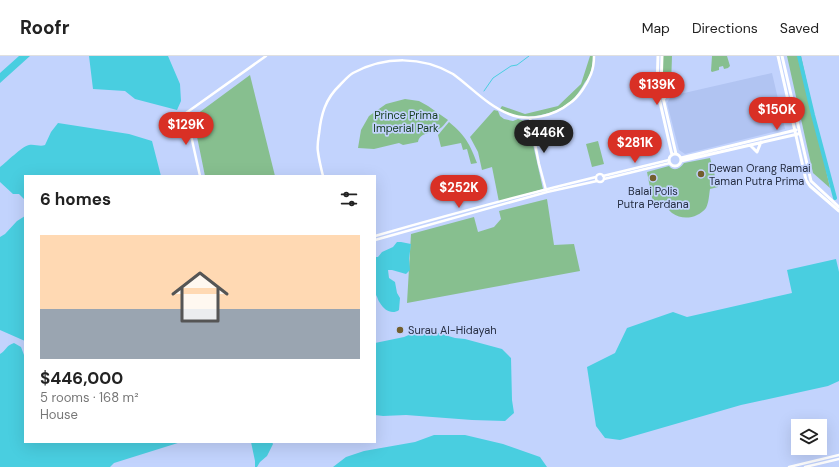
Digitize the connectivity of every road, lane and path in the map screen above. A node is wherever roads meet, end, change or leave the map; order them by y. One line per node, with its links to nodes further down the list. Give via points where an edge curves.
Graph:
1 (266, 56): 17 (street, via 186,113)
2 (594, 56): 9 (street, via 591,74 572,101 549,114)
3 (658, 56): 14 (main road, via 657,89)
4 (662, 56): 7 (main road)
5 (778, 56): 10 (main road)
6 (782, 56): 10 (main road)
7 (661, 86): 8 (main road); 8 (main road, via 667,92)
8 (663, 100): 14 (main road)
9 (530, 118): 18 (street, via 501,111 436,64 408,57 381,60 351,74 337,88 324,108 320,119 317,151); 21 (street)
10 (797, 130): 11 (main road); 15 (main road)
11 (798, 134): 12 (main road); 22 (main road, via 810,181); 23 (main road, via 806,180)
12 (761, 142): 13 (main road); 13 (main road, via 757,152)
13 (750, 145): 15 (main road)
14 (674, 155): 15 (main road, via 679,155); 16 (main road)
15 (681, 159): 16 (main road, via 677,166 672,165)
16 (670, 161): 19 (street)
17 (200, 175)
18 (323, 175)
19 (603, 177): 20 (street, via 598,175); 20 (street, via 601,182)
20 (596, 179): 21 (street)
21 (547, 191): 24 (street); 25 (street)
22 (839, 207)
23 (839, 211)
24 (376, 236)
25 (376, 240)
26 (839, 455): 28 (street)
27 (839, 459): 29 (street)
28 (789, 467)
29 (805, 467)

